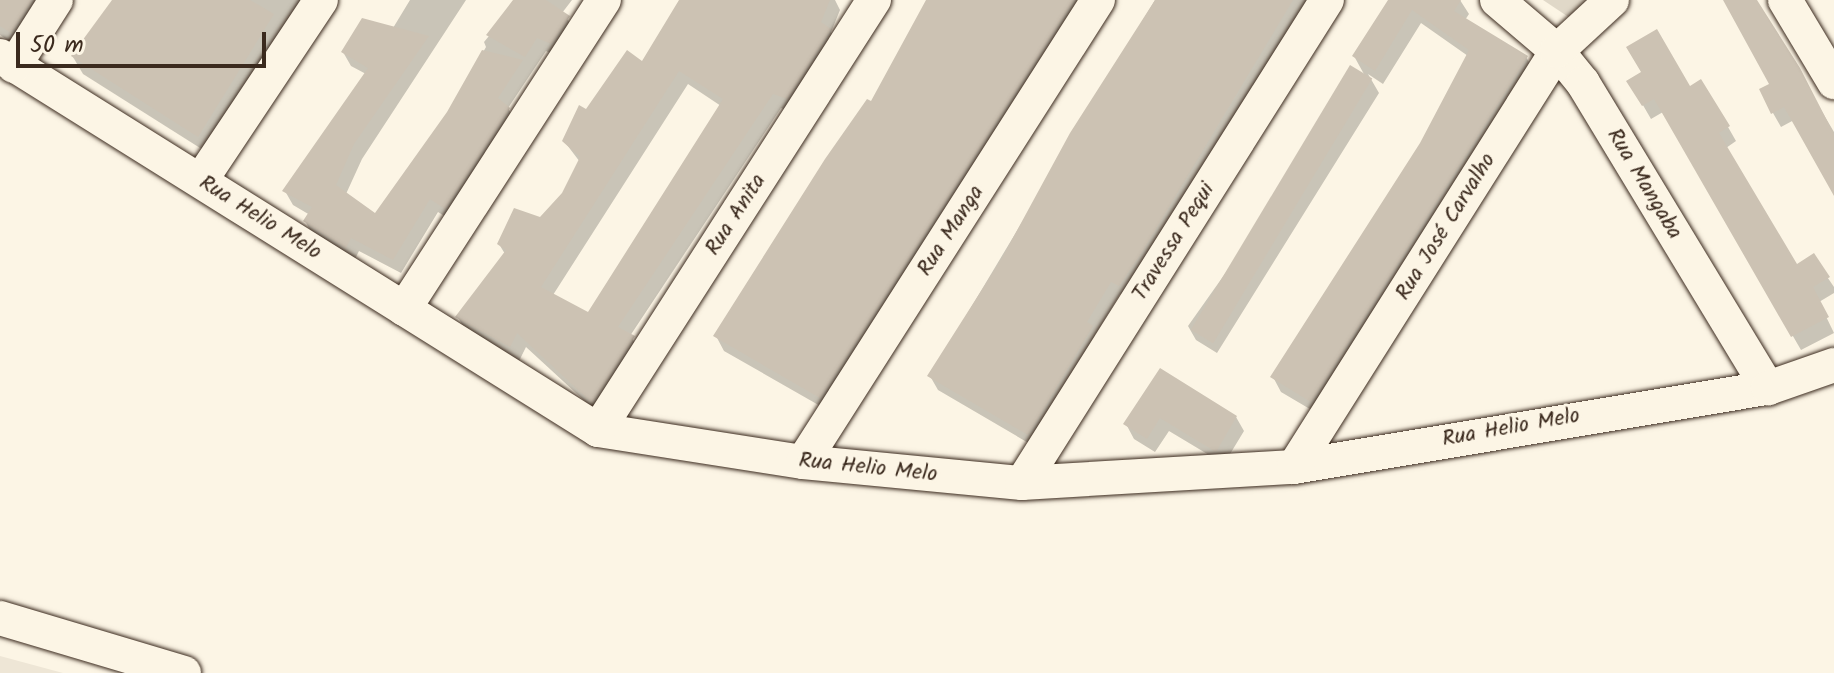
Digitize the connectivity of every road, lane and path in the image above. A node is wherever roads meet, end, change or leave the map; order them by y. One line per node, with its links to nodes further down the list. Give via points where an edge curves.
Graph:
1 (56, 0): 11 (street)
2 (321, 0): 13 (street)
3 (604, 0): 14 (street)
4 (874, 0): 17 (street, Rua Anita)
5 (1098, 0): 18 (street, Rua Manga)
6 (1327, 0): 20 (street, Travessa Pequi)
7 (1497, 0): 10 (street, Rua Mangaba)
8 (1612, 0): 10 (street, Rua José Carvalho)
9 (1785, 0): 12 (street)
10 (1557, 51): 16 (street, Rua Mangaba, via 1583,83); 19 (street, Rua José Carvalho)
11 (7, 61): 13 (street, Rua Helio Melo)
12 (1834, 82)
13 (201, 180): 14 (street, Rua Helio Melo)
14 (404, 309): 17 (street, Rua Helio Melo)
15 (1834, 365): 16 (street, Rua Helio Melo)
16 (1768, 388): 19 (street, Rua Helio Melo)
17 (598, 430): 18 (street, Rua Helio Melo)
18 (803, 462): 20 (street, Rua Helio Melo)
19 (1294, 467): 20 (street, Rua Helio Melo)
20 (1022, 483)
21 (0, 618): 22 (street)
22 (184, 673)

